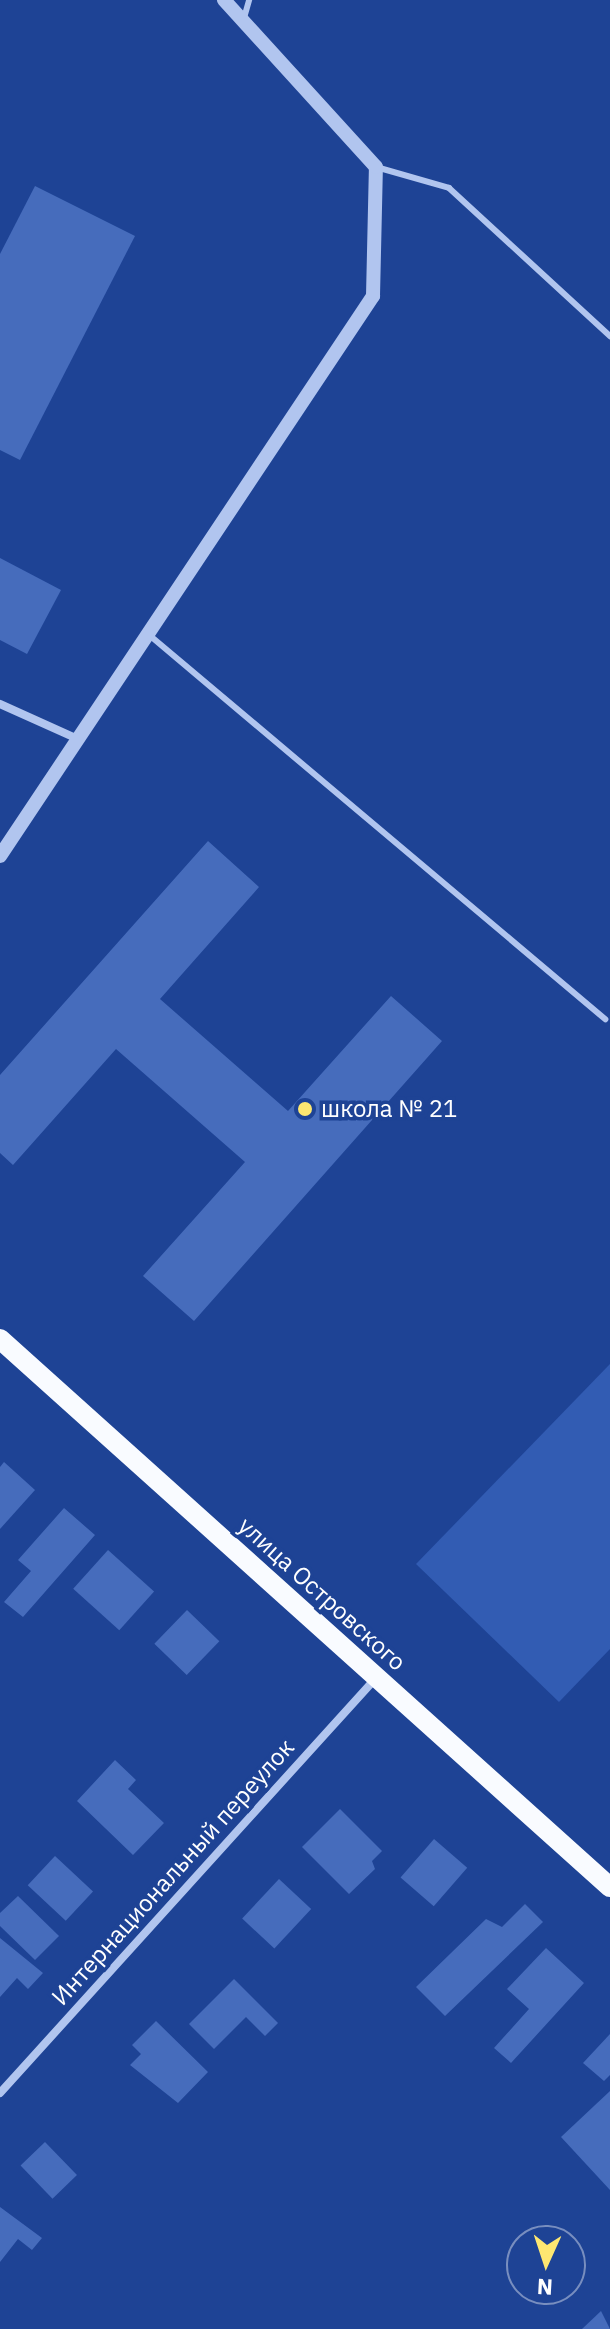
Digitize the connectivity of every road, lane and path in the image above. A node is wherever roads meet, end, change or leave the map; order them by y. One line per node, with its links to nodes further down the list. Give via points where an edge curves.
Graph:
1 (224, 0): 3 (street)
2 (249, 0): 3 (lane)
3 (243, 22): 4 (street)
4 (376, 167): 5 (lane, via 449,188); 6 (street, via 373,296)
5 (610, 336)
6 (148, 634): 8 (street); 10 (lane)
7 (0, 704): 8 (street)
8 (78, 739): 9 (street)
9 (0, 856)
10 (605, 1019)
11 (0, 1339): 12 (main road, улица Островского)
12 (376, 1677): 13 (main road, улица Островского); 14 (street, Интернациональный переулок)
13 (610, 1887)
14 (0, 2093)

